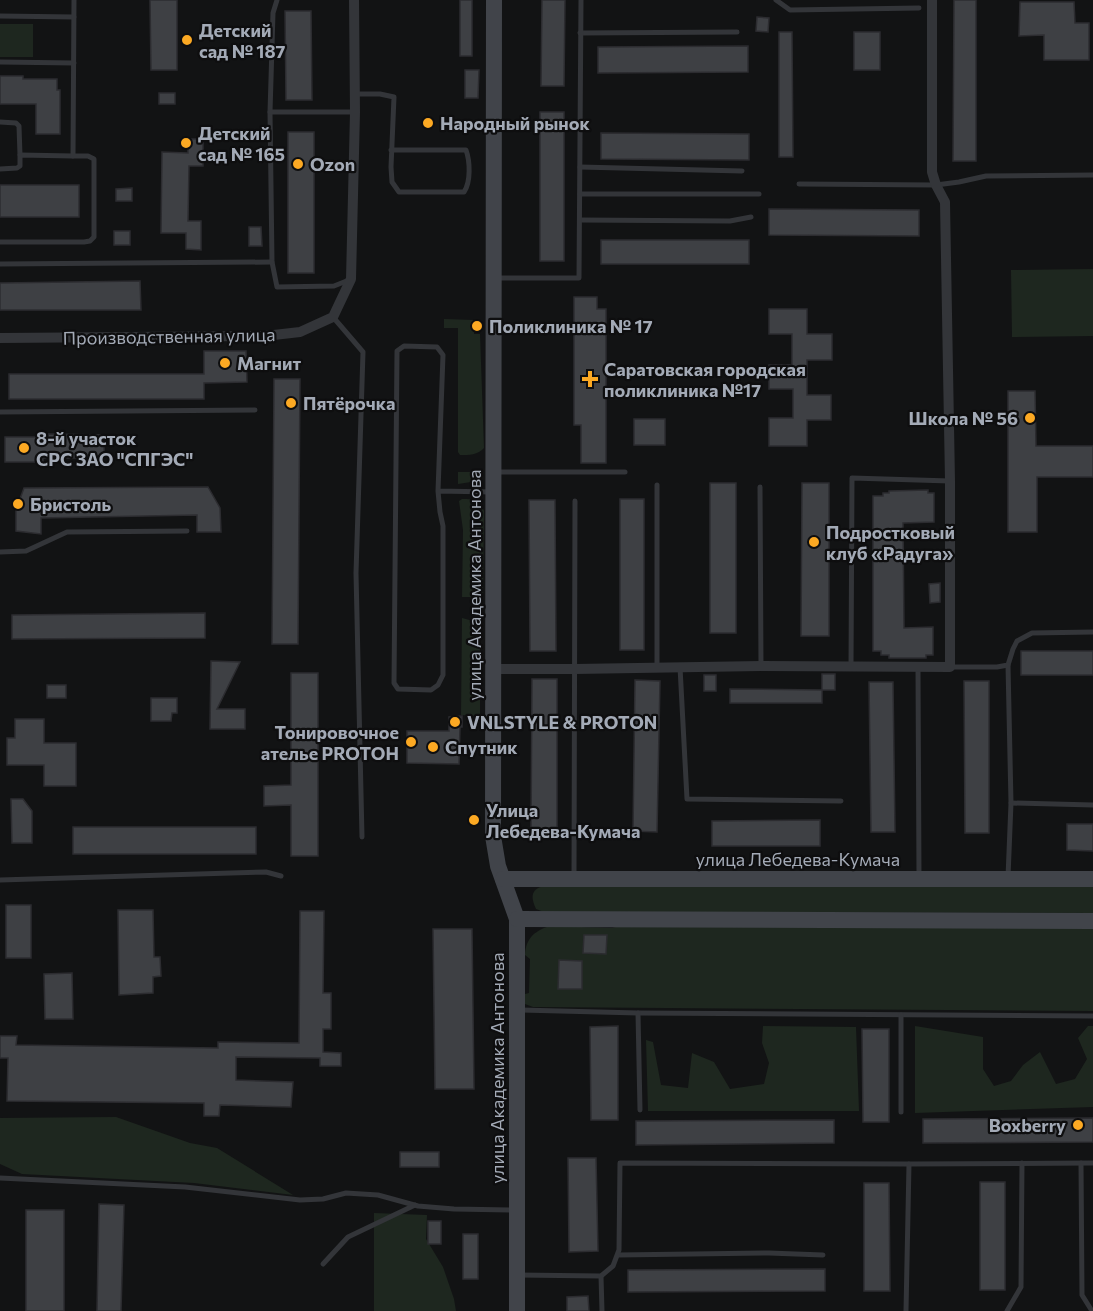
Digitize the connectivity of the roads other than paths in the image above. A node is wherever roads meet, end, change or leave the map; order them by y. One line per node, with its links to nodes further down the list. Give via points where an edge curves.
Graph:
1 (74, 0): 10 (lane)
2 (277, 0): 16 (lane, via 273,13)
3 (354, 0): 15 (street)
4 (494, 0): 35 (main road, улица Академика Антонова)
5 (580, 0): 12 (lane)
6 (776, 0): 8 (lane, via 790,10)
7 (932, 0): 27 (street, via 932,172)
8 (919, 8)
9 (0, 16): 10 (lane)
10 (74, 17): 14 (lane)
11 (737, 32): 12 (lane)
12 (580, 33): 22 (lane)
13 (0, 62): 14 (lane)
14 (74, 63): 21 (lane)
15 (355, 94): 17 (street); 19 (lane, via 393,97)
16 (270, 112): 17 (lane); 33 (lane)
17 (355, 112): 36 (street)
18 (0, 122): 20 (lane, via 19,126)
19 (392, 150): 19 (lane, via 392,182 399,192 464,192 468,187 466,150)
20 (20, 155): 21 (lane); 23 (lane, via 17,168)
21 (73, 156): 32 (lane, via 94,159 94,237 84,242)
22 (580, 167): 24 (lane); 29 (lane)
23 (0, 169)
24 (742, 171)
25 (1093, 175): 27 (lane, via 986,176)
26 (799, 184): 27 (lane)
27 (936, 185): 43 (street, via 945,202)
28 (759, 194): 29 (lane)
29 (580, 195): 31 (lane)
30 (751, 217): 31 (lane, via 730,221)
31 (580, 220): 35 (lane, via 579,279)
32 (0, 242)
33 (272, 262): 34 (lane); 36 (lane, via 277,287 334,286)
34 (0, 264)
35 (494, 278): 41 (main road, улица Академика Антонова)
36 (351, 279): 37 (street)
37 (333, 317): 38 (street, Производственная улица, via 300,333 265,336); 64 (lane, via 363,352 356,573)
38 (0, 338)
39 (255, 410): 40 (lane)
40 (0, 412)
41 (494, 472): 42 (lane); 47 (main road, улица Академика Антонова)
42 (625, 472)
43 (950, 481): 56 (lane, via 852,478); 58 (street)
44 (657, 485): 54 (lane)
45 (760, 487): 53 (lane)
46 (438, 491): 46 (lane, via 443,355 438,346 404,346 397,351 394,683 398,689 431,690 443,675 443,526); 47 (lane)
47 (494, 492): 59 (main road, улица Академика Антонова)
48 (575, 501): 60 (lane)
49 (187, 531): 50 (lane, via 67,532 26,551)
50 (0, 552)
51 (1093, 632): 52 (lane, via 1032,633 1017,641)
52 (1008, 665): 58 (lane); 62 (lane)
53 (760, 666): 55 (street); 56 (street)
54 (657, 667): 55 (street); 60 (street)
55 (680, 667): 61 (lane, via 687,800)
56 (851, 667): 57 (street)
57 (918, 667): 58 (street); 68 (lane)
58 (950, 667)
59 (494, 669): 60 (street); 66 (main road, улица Академика Антонова, via 493,836)
60 (575, 669): 67 (lane)
61 (841, 801)
62 (1011, 803): 63 (lane); 69 (lane)
63 (1093, 805)
64 (362, 837)
65 (281, 876): 71 (lane, via 266,872)
66 (503, 879): 67 (main road, улица Лебедева-Кумача); 72 (main road, улица Академика Антонова)
67 (574, 879): 68 (main road, улица Лебедева-Кумача)
68 (919, 879): 69 (main road, улица Лебедева-Кумача)
69 (1008, 879): 70 (main road, улица Лебедева-Кумача)
70 (1093, 879)
71 (0, 880)
72 (517, 919): 73 (main road); 74 (main road, улица Академика Антонова)
73 (1093, 921)
74 (516, 1010): 75 (lane); 86 (main road, улица Академика Антонова)
75 (638, 1013): 76 (lane); 78 (lane)
76 (900, 1016): 77 (lane); 79 (lane)
77 (1093, 1016)
78 (640, 1110)
79 (901, 1112)
80 (1022, 1163): 81 (lane); 83 (lane); 95 (lane, via 1021,1287)
81 (1081, 1163): 82 (lane); 96 (lane, via 1082,1295)
82 (1093, 1163)
83 (909, 1164): 87 (lane, via 620,1163); 94 (lane)
84 (0, 1178): 85 (lane, via 185,1187 300,1200 368,1194)
85 (415, 1205): 86 (lane); 89 (lane, via 348,1237)
86 (516, 1210): 90 (main road, улица Академика Антонова)
87 (618, 1255): 88 (lane); 91 (lane, via 614,1266)
88 (823, 1255)
89 (323, 1264)
90 (517, 1275): 91 (lane); 92 (main road, улица Академика Антонова)
91 (601, 1276): 93 (lane)
92 (517, 1311)
93 (602, 1311)
94 (906, 1311)
95 (1007, 1311)
96 (1092, 1311)

